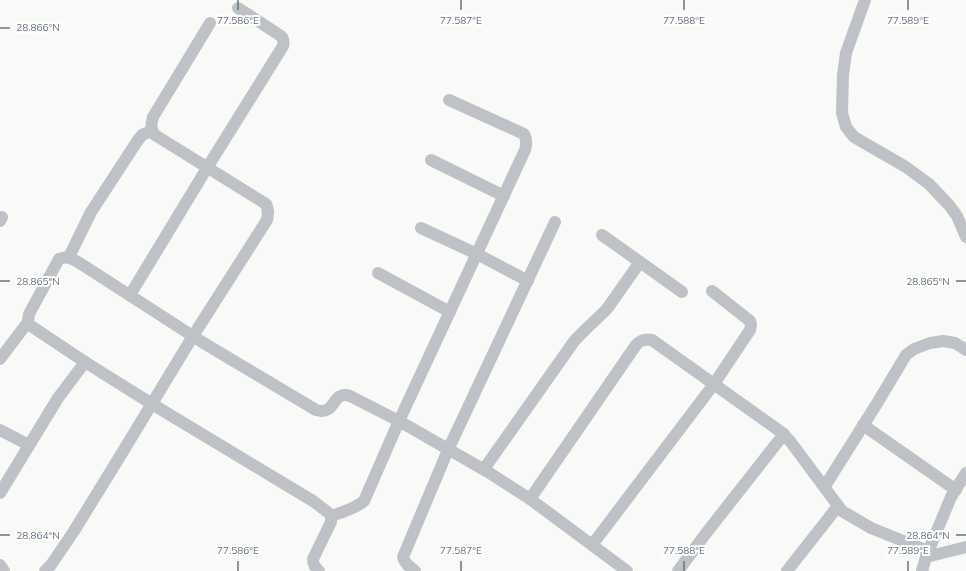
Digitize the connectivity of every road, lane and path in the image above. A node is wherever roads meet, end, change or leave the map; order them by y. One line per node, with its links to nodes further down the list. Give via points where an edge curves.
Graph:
1 (865, 0): 12 (street, via 846,53 842,113 846,127 854,138 906,167 929,184 950,205)
2 (238, 8): 7 (street, via 281,36 284,42)
3 (210, 22): 5 (street, via 153,117)
4 (449, 100): 8 (street, via 524,134 527,143 525,150)
5 (151, 131): 7 (street); 14 (street, via 138,140 91,212)
6 (431, 160): 8 (street)
7 (207, 168): 20 (street); 23 (street, via 266,204 268,214 267,220)
8 (504, 196): 13 (street)
9 (555, 222): 17 (street)
10 (421, 228): 13 (street)
11 (602, 235): 15 (street)
12 (966, 238)
13 (477, 254): 17 (street); 21 (street)
14 (69, 257): 20 (street); 22 (street, via 59,259 29,314)
15 (640, 262): 19 (street); 35 (street, via 605,311 575,340)
16 (378, 272): 21 (street)
17 (528, 281): 34 (street)
18 (712, 291): 27 (street, via 750,321 751,325)
19 (682, 292)
20 (130, 295): 23 (street)
21 (450, 312): 29 (street)
22 (28, 322): 25 (street); 26 (street)
23 (193, 336): 28 (street); 29 (street, via 316,410 326,411 340,396 346,394)
24 (966, 350): 30 (street, via 955,343 943,340 914,349 906,355)
25 (0, 359)
26 (85, 362): 28 (street); 33 (street, via 58,398)
27 (714, 384): 32 (street); 40 (street, via 652,340 640,341); 43 (street)
28 (152, 404): 42 (street, via 313,502); 48 (street, via 74,531)
29 (399, 421): 34 (street); 42 (street, via 364,501)
30 (863, 424): 37 (street); 38 (street)
31 (0, 430): 33 (street)
32 (784, 434): 37 (street); 52 (street)
33 (29, 445): 39 (street)
34 (448, 450): 35 (street); 50 (street, via 403,557)
35 (484, 469): 40 (street)
36 (966, 473): 38 (street)
37 (825, 486): 41 (street)
38 (956, 490): 45 (street)
39 (0, 494)
40 (530, 499): 43 (street)
41 (838, 506): 45 (street, via 871,528); 53 (street)
42 (331, 516): 49 (street, via 331,522 313,559 313,564)
43 (592, 545): 51 (street)
44 (966, 546): 45 (street)
45 (927, 554): 54 (street)
46 (0, 565): 47 (street)
47 (4, 571)
48 (45, 571)
49 (319, 571)
50 (414, 571)
51 (627, 571)
52 (678, 571)
53 (787, 571)
54 (922, 571)

